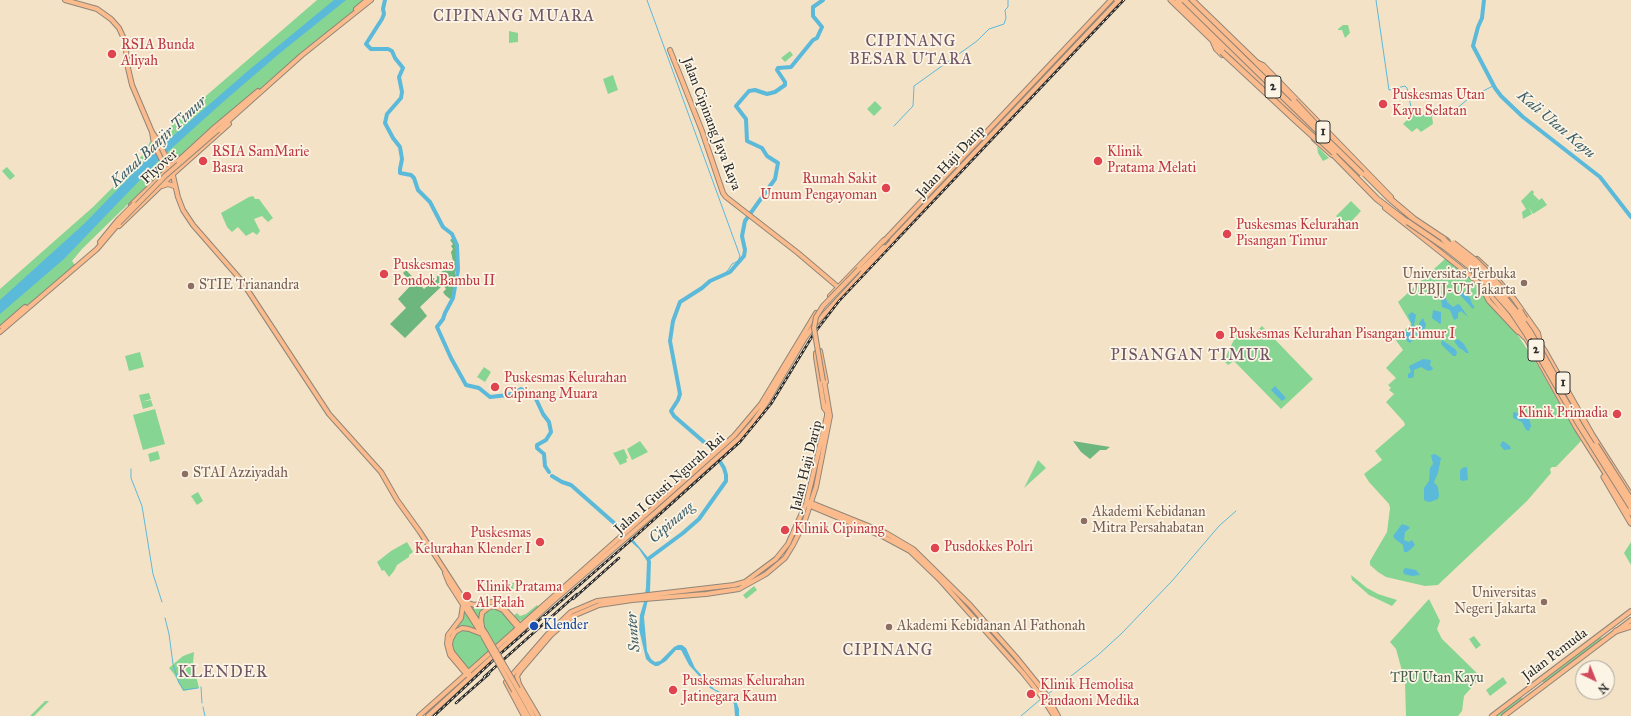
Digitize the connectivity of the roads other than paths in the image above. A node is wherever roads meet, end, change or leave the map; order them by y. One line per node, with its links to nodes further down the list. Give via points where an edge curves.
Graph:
1 (65, 0): 21 (main road, via 97,9 119,28 125,41 132,86)
2 (367, 0): 15 (main road, via 299,55)
3 (372, 0): 13 (main road, via 302,54)
4 (1111, 0): 30 (main road, Jalan Haji Darip)
5 (1118, 0): 31 (main road, Jalan Haji Darip)
6 (1171, 0): 10 (highway, 1)
7 (1178, 0): 16 (highway, 2, bridge)
8 (1184, 0): 26 (highway, 2, bridge)
9 (1192, 0): 12 (highway, 1)
10 (1214, 42): 16 (highway, bridge); 18 (highway, 1); 23 (main road, 1, via 1218,50 1238,70)
11 (670, 50): 42 (main road, Jalan Cipinang Jaya Raya, via 727,199 798,253)
12 (1256, 62): 17 (highway, 1); 26 (highway, bridge); 33 (main road, 1, via 1263,65 1372,176)
13 (242, 109): 14 (main road); 15 (main road)
14 (245, 114)
15 (227, 122): 19 (main road); 20 (main road); 35 (main road, Flyover, bridge, via 166,171)
16 (1321, 141): 36 (highway, 2, bridge, via 1391,209)
17 (1339, 148): 18 (highway, via 1334,150); 33 (highway, 1)
18 (1333, 154): 23 (highway, 1)
19 (193, 156): 20 (main road, via 183,162); 24 (main road)
20 (181, 157): 22 (main road)
21 (167, 162): 22 (main road); 25 (main road)
22 (175, 163): 25 (main road)
23 (1341, 163): 45 (highway, 1, via 1377,199 1456,257 1482,281 1510,313)
24 (177, 170): 25 (main road); 28 (main road)
25 (170, 173): 27 (main road); 28 (main road); 29 (main road)
26 (1362, 174): 40 (highway, 2, via 1406,214)
27 (156, 180): 29 (main road, via 161,182); 35 (main road)
28 (174, 186): 29 (main road, via 168,184); 67 (main road, via 183,210 193,226 241,280 330,414 381,472)
29 (158, 188): 37 (main road)
30 (933, 188): 31 (main road, via 933,193); 32 (main road, Jalan Haji Darip)
31 (939, 192): 34 (main road, Jalan Haji Darip)
32 (925, 196): 34 (main road, via 930,196); 39 (main road, Jalan Haji Darip)
33 (1392, 200): 46 (highway, 1, via 1478,264 1513,305)
34 (930, 201): 38 (main road, Jalan Haji Darip)
35 (117, 222): 37 (main road); 43 (main road, via 96,248)
36 (1408, 222): 45 (highway, bridge, via 1482,283); 61 (highway, 2, bridge, via 1469,266 1512,312)
37 (113, 231): 44 (main road, via 97,249)
38 (894, 239): 41 (main road, Jalan Haji Darip); 47 (main road, Jalan I Gusti Ngurah Rai, via 824,313)
39 (884, 240): 41 (main road, Jalan Haji Darip); 42 (main road, Jalan I Gusti Ngurah Rai)
40 (1444, 240): 46 (highway, bridge, via 1460,248 1490,274 1526,319); 59 (highway, 2, bridge, via 1488,278 1514,309)
41 (859, 270): 50 (main road, Jalan Haji Darip, bridge, via 823,306 816,317 814,328)
42 (837, 288): 47 (main road, Jalan I Gusti Ngurah Rai, via 821,306)
43 (0, 329)
44 (0, 332)
45 (1525, 337): 49 (highway, 1)
46 (1540, 343): 48 (highway, 1)
47 (795, 352): 51 (main road, Jalan I Gusti Ngurah Rai, via 755,411)
48 (1570, 395): 49 (highway); 55 (highway, 1, via 1592,435)
49 (1561, 400): 52 (highway, 1)
50 (829, 411): 50 (main road, via 824,408 816,357 816,353 820,351 831,406); 60 (main road, Jalan Haji Darip)
51 (715, 457): 54 (main road, Jalan I Gusti Ngurah Rai, via 705,461); 56 (main road, Jalan I Gusti Ngurah Rai)
52 (1603, 470): 53 (highway, 1); 64 (highway, via 1610,490)
53 (1610, 480): 62 (highway, 1); 63 (highway)
54 (673, 490): 56 (main road, via 673,494); 57 (main road, Jalan I Gusti Ngurah Rai)
55 (1630, 493)
56 (677, 494): 58 (main road, Jalan I Gusti Ngurah Rai)
57 (668, 495): 58 (main road, via 671,496); 65 (main road, Jalan I Gusti Ngurah Rai)
58 (671, 500): 65 (main road, Jalan I Gusti Ngurah Rai, via 633,533)
59 (1631, 500)
60 (809, 503): 66 (main road, Jalan Haji Darip, via 783,552 745,582 678,594); 84 (main road, via 906,548 937,576)
61 (1631, 507)
62 (1631, 513)
63 (1631, 517)
64 (1631, 523)
65 (623, 538): 71 (main road, Jalan I Gusti Ngurah Rai); 73 (main road, Jalan I Gusti Ngurah Rai)
66 (644, 597): 87 (main road, Jalan Haji Darip, via 597,601 571,612 559,622 506,682); 90 (main road, Jalan Haji Darip, via 581,611 547,640 517,676)
67 (464, 604): 69 (main road, via 498,603 504,606); 75 (main road); 79 (main road, via 461,618 448,635 447,644 449,653)
68 (1631, 611): 93 (main road, Jalan Pemuda)
69 (513, 619): 71 (main road); 73 (main road); 75 (main road, via 499,608 490,607 481,616); 76 (main road, via 513,628)
70 (1631, 620): 74 (main road, Jalan Pemuda)
71 (525, 622): 73 (main road, Jalan I Gusti Ngurah Rai)
72 (1631, 626): 74 (highway)
73 (521, 629): 76 (main road, Jalan I Gusti Ngurah Rai); 81 (main road, Jalan I Gusti Ngurah Rai)
74 (1616, 631): 94 (main road, Jalan Pemuda)
75 (483, 634): 77 (main road, bridge); 79 (main road, via 462,628 451,637 451,650)
76 (508, 636): 77 (main road, Jalan I Gusti Ngurah Rai)
77 (492, 650): 78 (main road, Jalan I Gusti Ngurah Rai); 83 (main road, bridge)
78 (475, 666): 79 (main road); 80 (main road, Jalan I Gusti Ngurah Rai)
79 (462, 667): 80 (main road); 82 (main road)
80 (467, 673): 81 (main road); 82 (main road, Jalan I Gusti Ngurah Rai)
81 (470, 677): 86 (main road, Jalan I Gusti Ngurah Rai)
82 (460, 679): 85 (main road, Jalan I Gusti Ngurah Rai)
83 (516, 690): 88 (main road); 89 (main road)
84 (1045, 696): 91 (main road); 92 (main road)
85 (419, 716)
86 (428, 716)
87 (524, 716)
88 (528, 716)
89 (533, 716)
90 (538, 716)
91 (1054, 716)
92 (1058, 716)
93 (1492, 716)
94 (1504, 716)

